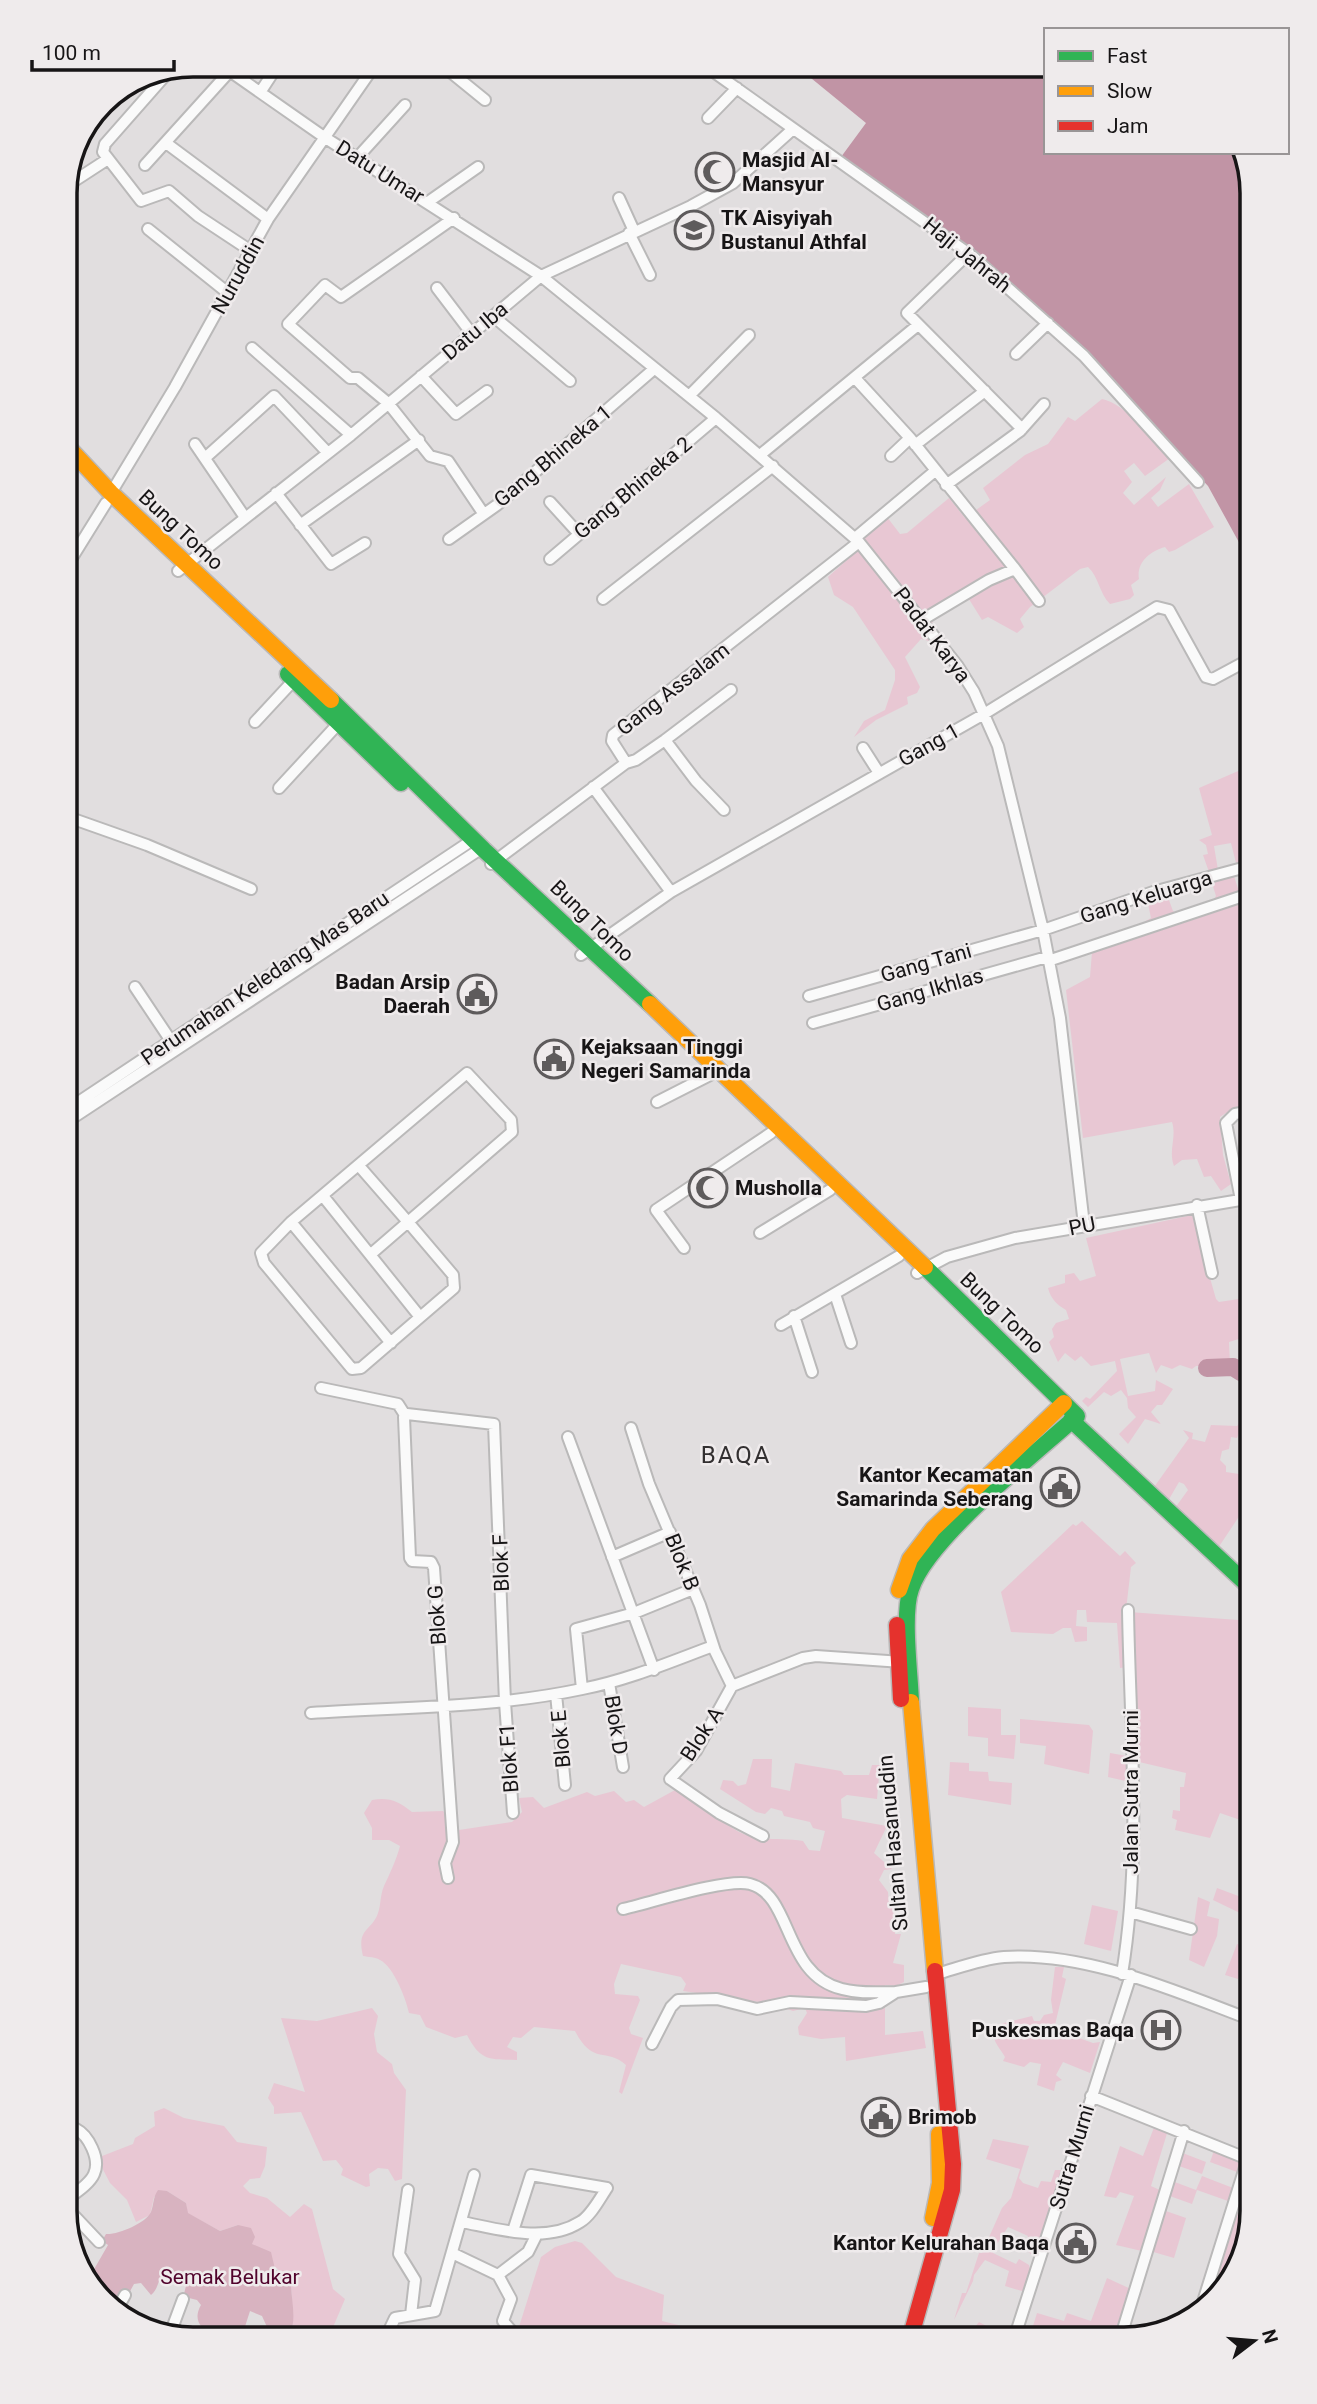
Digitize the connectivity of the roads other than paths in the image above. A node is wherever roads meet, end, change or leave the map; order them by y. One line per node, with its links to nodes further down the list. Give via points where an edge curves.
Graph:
1 (219, 77): 16 (street)
2 (240, 77): 7 (street, Datu Umar)
3 (270, 77): 10 (street)
4 (366, 77): 15 (street, Nuruddin)
5 (457, 77): 11 (street)
6 (722, 77): 9 (street, Haji Jahrah)
7 (243, 79): 10 (street, Datu Umar)
8 (159, 83): 18 (street, via 105,144 103,152)
9 (737, 89): 13 (street); 14 (street, Haji Jahrah)
10 (261, 91): 15 (street, Datu Umar)
11 (485, 100)
12 (405, 105): 17 (street)
13 (708, 118)
14 (793, 129): 27 (street, Datu Iba, via 733,183); 29 (street, Haji Jahrah)
15 (324, 137): 17 (street, Datu Umar); 25 (street, Nuruddin)
16 (166, 143): 19 (street); 25 (street)
17 (357, 158): 23 (street, Datu Umar)
18 (108, 159): 21 (street); 28 (street, via 141,201 169,191)
19 (145, 165)
20 (478, 167): 23 (street)
21 (78, 179)
22 (619, 198): 27 (street)
23 (428, 202): 24 (street, Datu Umar)
24 (454, 218): 31 (street, Datu Umar); 48 (street, via 341,297 326,284 288,324 350,378 358,378)
25 (268, 219): 28 (street, Nuruddin)
26 (148, 229): 33 (street)
27 (632, 232): 30 (street); 31 (street, Datu Iba)
28 (251, 251): 33 (street, Nuruddin)
29 (969, 253): 35 (street, Haji Jahrah); 36 (street, via 906,311)
30 (650, 275)
31 (541, 276): 34 (street, Datu Iba); 41 (street, Padat Karya)
32 (436, 288): 37 (street)
33 (228, 293): 67 (street, Nuruddin)
34 (493, 316): 37 (street, Datu Iba); 44 (street)
35 (1048, 323): 40 (street); 64 (street, Haji Jahrah, via 1084,356)
36 (918, 325): 43 (street); 46 (street)
37 (471, 334): 42 (street, Datu Iba)
38 (749, 335): 47 (street)
39 (252, 348): 52 (street)
40 (1016, 354)
41 (654, 369): 47 (street, Padat Karya); 69 (street, Gang Bhineka 1)
42 (421, 376): 45 (street, via 456,414); 48 (street, Datu Iba)
43 (855, 378): 54 (street); 57 (street)
44 (570, 381)
45 (486, 390)
46 (985, 391): 51 (street); 54 (street)
47 (689, 396): 50 (street, Padat Karya)
48 (388, 403): 52 (street, Datu Iba); 53 (street)
49 (1044, 404): 51 (street)
50 (716, 418): 57 (street, Padat Karya); 72 (street, Gang Bhineka 2)
51 (1022, 429): 65 (street)
52 (351, 435): 56 (street, Datu Iba)
53 (419, 440): 69 (street, via 430,456 449,462); 71 (street)
54 (913, 442): 58 (street); 62 (street)
55 (195, 444): 59 (street)
56 (328, 453): 59 (street, via 274,396); 66 (street, Datu Iba)
57 (760, 454): 61 (street, Padat Karya)
58 (891, 456)
59 (205, 458): 70 (street)
60 (77, 459): 67 (main road, Bung Tomo)
61 (773, 466): 74 (street, Padat Karya); 80 (street)
62 (935, 471): 65 (street); 74 (street)
63 (77, 472): 67 (main road, Bung Tomo)
64 (1198, 482)
65 (946, 485): 79 (street)
66 (276, 493): 70 (street, Datu Iba); 71 (street)
67 (108, 498): 76 (street, Nuruddin); 78 (main road, Bung Tomo)
68 (550, 502): 72 (street)
69 (483, 513): 73 (street, Gang Bhineka 1)
70 (244, 516): 78 (street, Datu Iba)
71 (300, 525): 75 (street, via 331,564)
72 (579, 534): 77 (street, Gang Bhineka 2)
73 (449, 539)
74 (857, 540): 83 (street, Padat Karya); 92 (street, Gang Assalam, via 613,735)
75 (365, 543)
76 (77, 549)
77 (550, 559)
78 (182, 567): 82 (main road, Bung Tomo)
79 (1015, 569): 81 (street); 83 (street)
80 (603, 599)
81 (1039, 601)
82 (222, 606): 85 (main road, Bung Tomo); 87 (main road, Bung Tomo)
83 (922, 620): 88 (street, Padat Karya, via 957,665)
84 (1240, 664): 88 (street, Gang 1, via 1213,679 1206,677 1169,610 1161,606)
85 (295, 680): 87 (main road, Bung Tomo); 89 (street)
86 (731, 690): 90 (street)
87 (334, 714): 95 (street); 98 (main road, Bung Tomo)
88 (984, 714): 93 (street, Gang 1); 104 (street, Padat Karya, via 998,746)
89 (255, 722)
90 (665, 740): 92 (street); 96 (street)
91 (863, 748): 93 (street)
92 (626, 763): 94 (street, Gang Assalam)
93 (879, 773): 102 (street, Gang 1)
94 (593, 787): 99 (street, Gang Assalam); 102 (street)
95 (279, 788)
96 (724, 810)
97 (77, 821): 101 (street)
98 (474, 846): 99 (main road, Bung Tomo); 110 (street)
99 (493, 863): 105 (main road, Bung Tomo)
100 (1240, 869): 104 (street, Gang Keluarga, via 1153,892)
101 (251, 889)
102 (671, 892): 105 (street, Gang 1)
103 (1240, 897): 106 (street, Gang Ikhlas)
104 (1043, 930): 106 (street, Padat Karya); 108 (street, Gang Tani)
105 (586, 952): 112 (main road, Bung Tomo); 115 (main road, Bung Tomo)
106 (1048, 959): 109 (street, Gang Ikhlas); 127 (street, Padat Karya, via 1060,1018)
107 (135, 987): 111 (street)
108 (809, 996)
109 (813, 1023)
110 (184, 1039): 111 (street, Perumahan Keledang Mas Baru); 117 (street)
111 (171, 1041): 114 (street, Perumahan Keledang Mas Baru)
112 (710, 1075): 113 (street); 115 (main road, Bung Tomo)
113 (657, 1102)
114 (77, 1103)
115 (749, 1105): 118 (main road, Bung Tomo); 132 (main road, Bung Tomo)
116 (1240, 1113): 120 (street, via 1226,1123)
117 (77, 1115)
118 (771, 1133): 121 (main road, Bung Tomo); 129 (street, via 656,1210)
119 (360, 1167): 122 (street); 126 (street); 126 (street, via 467,1073 511,1120 510,1136)
120 (1240, 1174)
121 (830, 1190): 128 (street); 131 (main road, Bung Tomo)
122 (323, 1196): 125 (street); 130 (street)
123 (1240, 1200): 124 (street, PU)
124 (1196, 1205): 127 (street, PU); 133 (street)
125 (291, 1222): 138 (street); 138 (street, via 261,1253 262,1258 340,1356 356,1370)
126 (408, 1222): 130 (street); 136 (street, via 455,1279 454,1288)
127 (1084, 1225): 132 (street, PU, via 970,1249)
128 (760, 1233)
129 (684, 1248)
130 (371, 1254): 136 (street)
131 (899, 1256): 132 (main road, Bung Tomo); 134 (street)
132 (921, 1270): 142 (main road, Bung Tomo)
133 (1212, 1273)
134 (835, 1294): 135 (street); 139 (street)
135 (794, 1316): 137 (street); 140 (street)
136 (421, 1317): 138 (street)
137 (781, 1325)
138 (391, 1343)
139 (851, 1343)
140 (812, 1372)
141 (321, 1388): 143 (street, via 398,1404)
142 (1061, 1405): 144 (main road, Bung Tomo); 146 (main road, Sultan Hasanuddin)
143 (404, 1416): 161 (street, Blok F, via 494,1424); 162 (street, Blok G, via 410,1558 433,1565)
144 (1074, 1418): 146 (main road, Sultan Hasanuddin); 150 (main road, Bung Tomo)
145 (631, 1428): 148 (street, Blok B)
146 (1043, 1436): 155 (main road, Sultan Hasanuddin, via 970,1503 919,1572 910,1590)
147 (568, 1437): 149 (street)
148 (670, 1532): 149 (street); 151 (street, Blok B)
149 (612, 1557): 153 (street)
150 (1240, 1578)
151 (693, 1590): 153 (street); 154 (street, Blok B)
152 (1128, 1610): 170 (street, Jalan Sutra Murni, via 1134,1821)
153 (634, 1613): 156 (street); 159 (street, via 576,1629)
154 (713, 1643): 156 (street); 158 (street, Blok B)
155 (904, 1663): 158 (street, via 816,1656); 173 (main road, Sultan Hasanuddin)
156 (654, 1670): 157 (street)
157 (609, 1683): 159 (street); 164 (street, Blok D)
158 (732, 1686): 167 (street, Blok A, via 696,1751 670,1779 719,1814)
159 (582, 1689): 160 (street)
160 (556, 1694): 161 (street); 165 (street, Blok E)
161 (505, 1702): 162 (street); 166 (street, Blok F1)
162 (443, 1706): 163 (street); 168 (street, via 453,1842 445,1864)
163 (311, 1713)
164 (623, 1767)
165 (565, 1784)
166 (513, 1813)
167 (764, 1836)
168 (448, 1878)
169 (623, 1909): 174 (street, via 749,1884 772,1897 794,1946 822,1981 842,1990)
170 (1130, 1912): 171 (street); 172 (street, Jalan Sutra Murni)
171 (1192, 1929)
172 (1126, 1974): 173 (street, via 1004,1957); 175 (street); 177 (street, Sutra Murni)
173 (932, 1981): 174 (street); 190 (main road, Sultan Hasanuddin, via 953,2178)
174 (896, 1992): 176 (street, via 866,2006 790,2002 757,2009 718,1999 678,2000)
175 (1240, 2016)
176 (652, 2044)
177 (1091, 2096): 179 (street); 203 (street, Sutra Murni)
178 (77, 2129): 184 (street, via 92,2149 96,2167)
179 (1184, 2131): 180 (street); 204 (street)
180 (1240, 2156)
181 (474, 2175): 186 (street)
182 (1240, 2184): 193 (street)
183 (408, 2190): 197 (street, via 399,2254 415,2280)
184 (77, 2192)
185 (78, 2218): 189 (street)
186 (462, 2222): 187 (street); 191 (street)
187 (513, 2231): 188 (street); 188 (street, via 531,2175 607,2188 579,2224)
188 (537, 2234): 192 (street, via 528,2252)
189 (99, 2242)
190 (930, 2249): 201 (main road, Sultan Hasanuddin); 202 (main road, Sultan Hasanuddin)
191 (453, 2253): 192 (street); 197 (street, via 435,2311)
192 (498, 2276): 200 (street, via 511,2299 503,2321)
193 (1206, 2293)
194 (125, 2295): 196 (street)
195 (183, 2299): 198 (street)
196 (121, 2302)
197 (411, 2315): 199 (street, via 395,2318)
198 (173, 2325)
199 (391, 2327)
200 (508, 2327)
201 (904, 2327)
202 (913, 2327)
203 (1018, 2327)
204 (1124, 2327)

